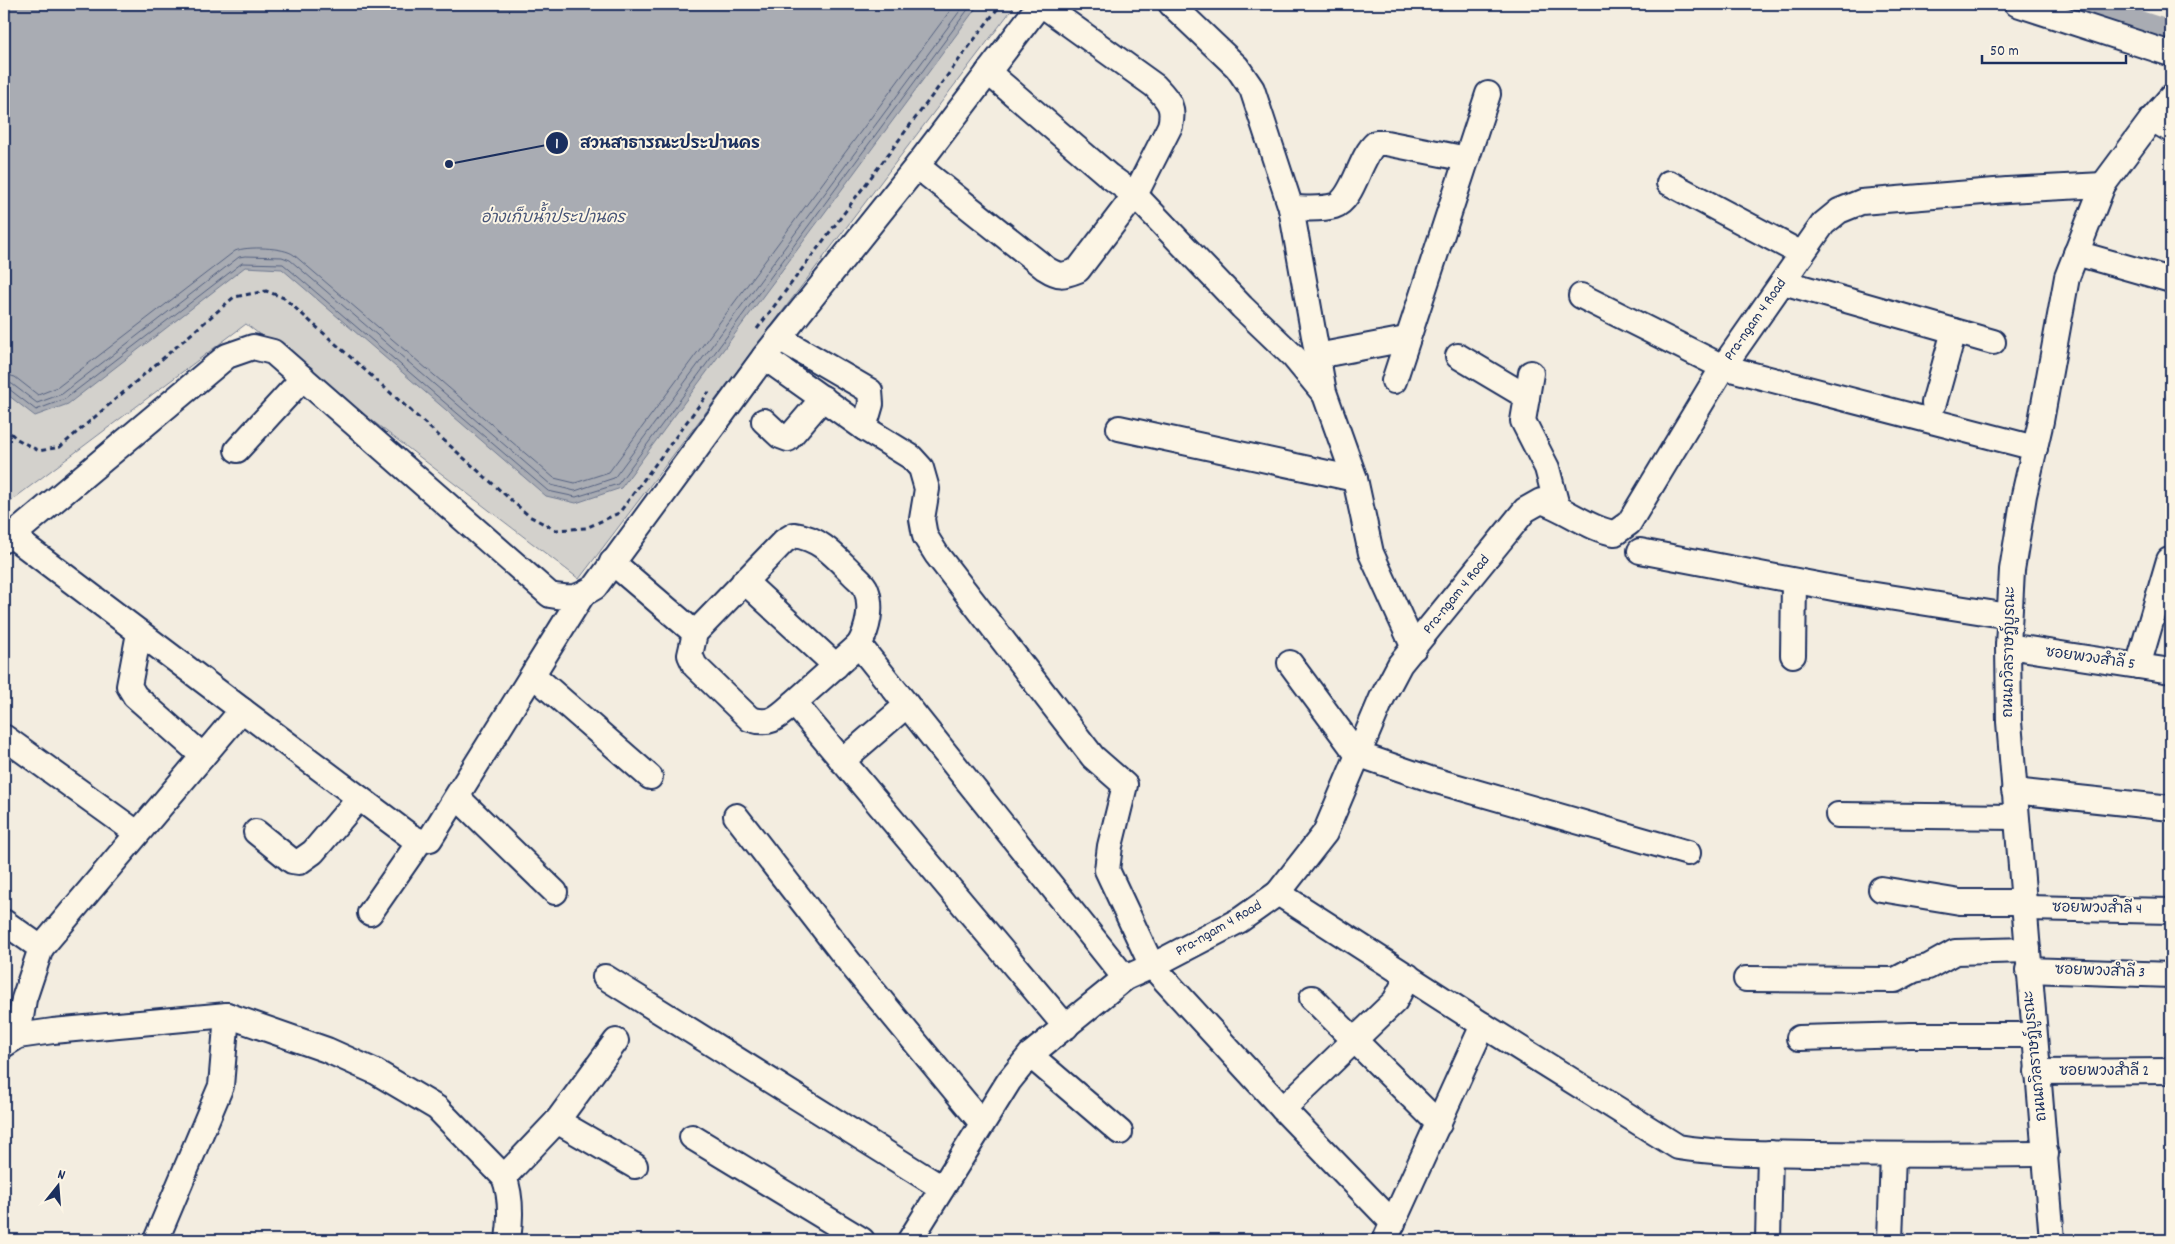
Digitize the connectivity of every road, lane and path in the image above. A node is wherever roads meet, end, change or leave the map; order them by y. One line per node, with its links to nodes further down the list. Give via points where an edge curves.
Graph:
1 (1001, 4): 21 (path)
2 (1040, 4): 6 (street); 14 (street, via 1155,86 1168,100 1173,114 1170,126)
3 (1171, 4): 15 (street, via 1237,66 1252,89)
4 (2017, 4): 5 (street)
5 (2171, 54)
6 (988, 72): 11 (street); 14 (street)
7 (1488, 94): 10 (street)
8 (2171, 98): 9 (street, ถนนถวิลราษฎ์บูรณะ)
9 (2162, 124): 13 (street, ถนนถวิลราษฎ์บูรณะ)
10 (1467, 159): 15 (street, via 1376,143 1368,150 1344,201 1334,206); 24 (street)
11 (917, 166): 14 (street, via 1056,275 1078,270); 23 (street)
12 (1669, 183): 17 (street)
13 (2103, 185): 16 (street, ถนนถวิลราษฎ์บูรณะ); 17 (street, Pra-ngam 4 Road, via 1861,202 1839,211 1823,224)
14 (1135, 194): 34 (street)
15 (1291, 208): 26 (street)
16 (2076, 253): 18 (street); 42 (street, ถนนถวิลราษฎ์บูรณะ, via 2067,277)
17 (1802, 254): 19 (street, Pra-ngam 4 Road)
18 (2171, 280)
19 (1783, 282): 22 (street); 29 (street, Pra-ngam 4 Road)
20 (1581, 296): 29 (street)
21 (756, 330)
22 (1954, 331): 25 (street); 37 (street)
23 (779, 338): 28 (street); 40 (street, via 870,391 871,404)
24 (1406, 338): 26 (street); 32 (street)
25 (1993, 342)
26 (1317, 356): 34 (street)
27 (1458, 356): 35 (street)
28 (764, 357): 36 (street); 49 (street)
29 (1724, 367): 42 (street); 45 (street, Pra-ngam 4 Road, via 1629,523 1615,533 1605,532)
30 (1531, 373): 35 (street)
31 (303, 378): 43 (street); 46 (street, via 273,352 253,347 227,356); 52 (street, via 550,595 573,599)
32 (1394, 381)
33 (714, 386): 39 (path, via 619,513 586,528 556,530 529,516 284,298 266,291 234,297 60,447 39,451 17,439)
34 (1324, 392): 44 (street)
35 (1527, 397): 45 (street, via 1523,421 1547,468)
36 (823, 398): 38 (street, via 788,439); 40 (street)
37 (1934, 403)
38 (764, 421)
39 (4, 427)
40 (864, 428): 93 (street, via 911,457 921,468 927,489 922,519 926,536 937,554 1093,757 1125,785 1107,870)
41 (1119, 428): 44 (street)
42 (2035, 448): 53 (street, ถนนถวิลราษฎ์บูรณะ, via 2012,570)
43 (237, 450)
44 (1354, 479): 58 (street, via 1371,553)
45 (1557, 506): 58 (street, Pra-ngam 4 Road, via 1541,501 1525,510)
46 (8, 538): 54 (street)
47 (1640, 552): 51 (street)
48 (2169, 560): 62 (street)
49 (612, 562): 52 (street, via 595,587); 55 (street)
50 (744, 581): 55 (street); 56 (street, via 794,535 814,540 866,587 868,626); 61 (street)
51 (1794, 581): 53 (street); 59 (street)
52 (581, 596): 64 (street)
53 (2009, 616): 57 (street, ถนนถวิลราษฎ์บูรณะ)
54 (139, 633): 67 (street); 70 (street, via 129,686 135,696)
55 (695, 633): 65 (street, via 690,655 695,666 750,719 761,723 774,720)
56 (858, 645): 61 (street); 66 (street)
57 (2008, 646): 62 (street, ซอยพวงสำลี 5); 73 (street, ถนนถวิลราษฎ์บูรณะ)
58 (1414, 648): 69 (street, Pra-ngam 4 Road, via 1400,664)
59 (1793, 655)
60 (1290, 663): 69 (street)
61 (836, 666): 65 (street)
62 (2138, 666): 63 (street, ซอยพวงสำลี 5)
63 (2171, 670)
64 (532, 675): 72 (street); 75 (street)
65 (794, 703): 71 (street)
66 (907, 705): 71 (street); 97 (street)
67 (242, 710): 70 (street); 74 (street)
68 (4, 737): 81 (street)
69 (1357, 754): 83 (street, via 1430,779); 86 (street, Pra-ngam 4 Road, via 1325,832)
70 (203, 756): 81 (street)
71 (842, 760): 102 (street)
72 (650, 777)
73 (2014, 791): 76 (street); 79 (street, ถนนถวิลราษฎ์บูรณะ)
74 (359, 798): 80 (street, via 313,852 299,862); 82 (street)
75 (458, 798): 82 (street, via 430,839); 85 (street)
76 (2171, 808)
77 (1838, 815): 79 (street)
78 (736, 816): 113 (street, via 850,963)
79 (2016, 817): 87 (street, ถนนถวิลราษฎ์บูรณะ)
80 (256, 832)
81 (137, 833): 91 (street)
82 (420, 841): 89 (street)
83 (1688, 853)
84 (1881, 889): 87 (street, ซอยพวงสำลี 4, via 1960,902)
85 (555, 892)
86 (1278, 893): 93 (street, Pra-ngam 4 Road, via 1240,920); 95 (street)
87 (2023, 905): 88 (street, ซอยพวงสำลี 4); 92 (street, ถนนถวิลราษฎ์บูรณะ)
88 (2171, 911)
89 (370, 913)
90 (4, 922): 91 (street)
91 (41, 948): 105 (street)
92 (2028, 960): 94 (street, ซอยพวงสำลี 3); 98 (street, ซอยพวงสำลี 3, via 1955,952 1895,980); 103 (street, ถนนถวิลราษฎ์บูรณะ)
93 (1152, 966): 97 (street, Pra-ngam 4 Road); 111 (street)
94 (2171, 975)
95 (1408, 976): 101 (street); 106 (street, via 1395,1001)
96 (605, 977): 122 (street)
97 (1124, 978): 102 (street, Pra-ngam 4 Road)
98 (1746, 979)
99 (1312, 998): 106 (street)
100 (227, 1015): 105 (street, via 53,1031); 121 (street, via 327,1050 376,1072 437,1108); 124 (street, via 221,1086)
101 (1483, 1025): 114 (street); 117 (street, via 1678,1147)
102 (1066, 1027): 108 (street, Pra-ngam 4 Road)
103 (2034, 1035): 104 (street); 110 (street, ถนนถวิลราษฎ์บูรณะ)
104 (1799, 1038)
105 (11, 1040)
106 (1355, 1040): 111 (street); 114 (street)
107 (616, 1041): 112 (street)
108 (1030, 1055): 113 (street, Pra-ngam 4 Road); 115 (street)
109 (2171, 1071): 110 (street, ซอยพวงสำลี 2)
110 (2037, 1072): 118 (street, ถนนถวิลราษฎ์บูรณะ)
111 (1282, 1109): 123 (street)
112 (557, 1121): 120 (street); 121 (street)
113 (982, 1123): 122 (street, Pra-ngam 4 Road)
114 (1439, 1124): 123 (street)
115 (1120, 1132)
116 (692, 1137): 126 (street)
117 (1770, 1153): 119 (street); 128 (street)
118 (2046, 1154): 119 (street); 130 (street, ถนนถวิลราษฎ์บูรณะ)
119 (1893, 1155): 129 (street)
120 (635, 1166)
121 (504, 1177): 125 (street, via 509,1190)
122 (942, 1188): 127 (street, Pra-ngam 4 Road)
123 (1389, 1232)
124 (156, 1240)
125 (508, 1240)
126 (862, 1240)
127 (910, 1240)
128 (1768, 1240)
129 (1890, 1240)
130 (2052, 1240)

